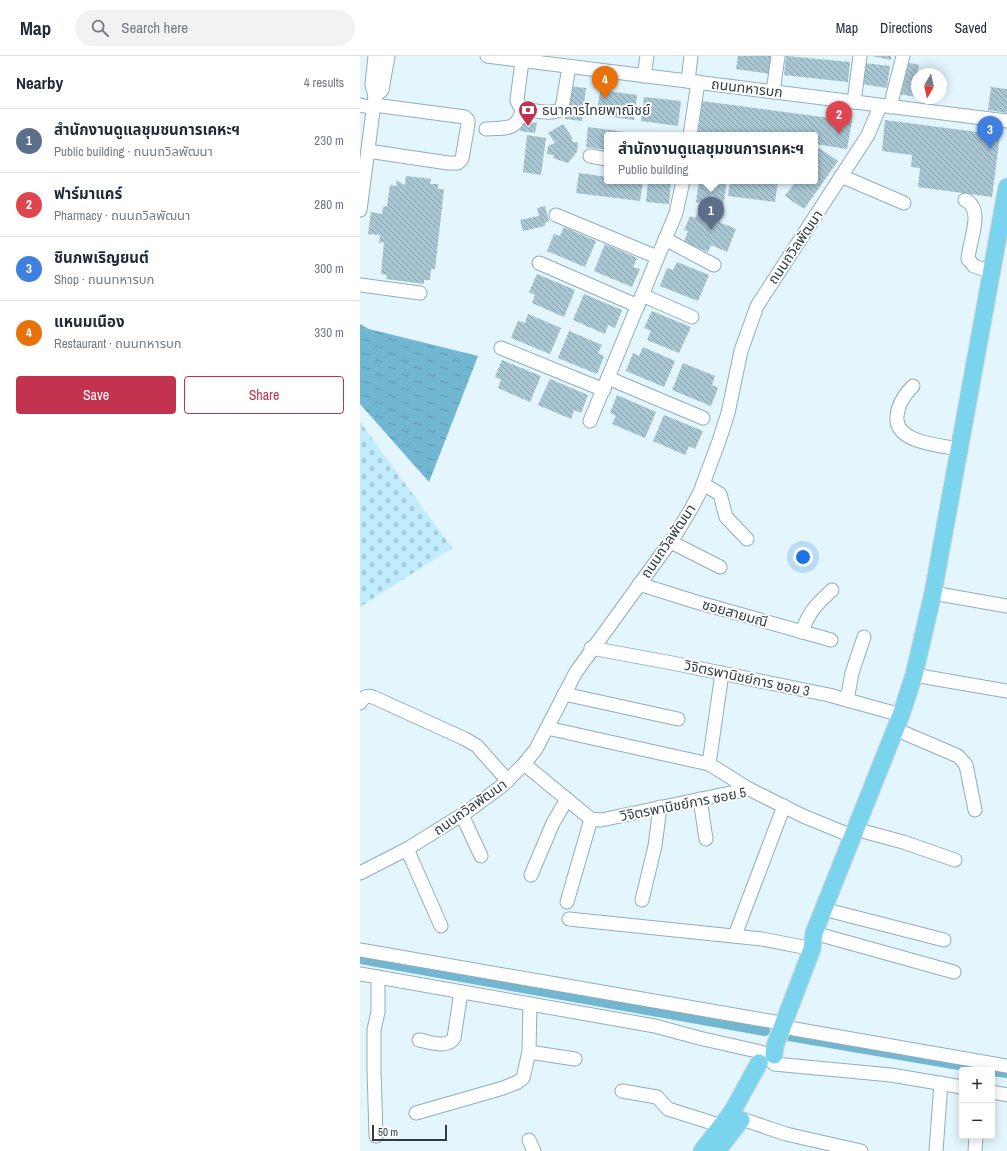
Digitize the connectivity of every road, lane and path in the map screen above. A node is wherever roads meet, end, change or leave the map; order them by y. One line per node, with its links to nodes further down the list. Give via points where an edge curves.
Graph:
1 (375, 56): 15 (street, via 372,85)
2 (388, 56): 15 (street, via 382,90)
3 (487, 56): 9 (street, ถนนทหารบก)
4 (647, 56): 11 (street)
5 (691, 56): 12 (street)
6 (778, 56): 13 (street)
7 (860, 56): 14 (street)
8 (903, 56): 17 (street, ถนนถวิลพัฒนา)
9 (522, 61): 10 (street, ถนนทหารบก); 18 (street, via 517,100)
10 (569, 66): 11 (street, ถนนทหารบก); 18 (street, via 564,102 560,110 554,113)
11 (644, 76): 12 (street, ถนนทหารบก)
12 (693, 82): 13 (street, ถนนทหารบก); 21 (street)
13 (774, 92): 14 (street, ถนนทหารบก)
14 (854, 102): 17 (street, ถนนทหารบก)
15 (374, 103): 16 (street); 22 (street); 22 (street, via 465,117 468,124 462,159 458,163)
16 (360, 105)
17 (885, 107): 19 (street, ถนนทหารบก); 25 (street, ถนนถวิลพัฒนา)
18 (523, 108): 20 (street, via 516,125)
19 (1007, 121)
20 (486, 129)
21 (690, 132)
22 (368, 151): 30 (street)
23 (590, 156): 24 (street)
24 (604, 158)
25 (841, 176): 29 (street); 47 (street, ถนนถวิลพัฒนา, via 757,306 741,351 724,425)
26 (682, 184): 32 (street, via 676,212)
27 (1007, 187): 36 (main road)
28 (965, 200): 36 (street, via 972,205 976,214 968,259 974,266)
29 (904, 203)
30 (360, 210)
31 (556, 215): 33 (street)
32 (665, 238): 33 (street); 35 (street)
33 (657, 257): 39 (street)
34 (539, 263): 39 (street)
35 (714, 265)
36 (991, 272): 46 (main road)
37 (360, 285): 38 (street)
38 (420, 293)
39 (640, 301): 40 (street); 42 (street)
40 (692, 317)
41 (501, 348): 42 (street)
42 (606, 384): 44 (street); 45 (street)
43 (913, 386): 46 (street, via 901,402 897,417 898,427 909,437 919,441)
44 (703, 418)
45 (590, 421)
46 (959, 449): 53 (main road)
47 (703, 484): 48 (street, via 720,494 726,517); 49 (street, ถนนถวิลพัฒนา)
48 (747, 539)
49 (671, 542): 50 (street); 51 (street, ถนนถวิลพัฒนา)
50 (720, 568)
51 (639, 584): 55 (street, ซอยสายมณี); 58 (street, ถนนถวิลพัฒนา)
52 (832, 590): 55 (street, via 811,610)
53 (933, 593): 54 (street); 60 (main road)
54 (1007, 606)
55 (802, 632): 57 (street, ซอยสายมณี)
56 (864, 636): 63 (street, via 852,673)
57 (831, 640)
58 (591, 648): 59 (street, วิจิตรพานิชย์การ ซอย 3); 62 (street, ถนนถวิลพัฒนา)
59 (722, 674): 63 (street, วิจิตรพานิชย์การ ซอย 3); 69 (street)
60 (914, 675): 61 (street); 66 (main road)
61 (1007, 691)
62 (564, 694): 65 (street); 67 (street, ถนนถวิลพัฒนา)
63 (847, 700): 66 (street, วิจิตรพานิชย์การ ซอย 3)
64 (360, 703): 70 (street, via 364,697 373,697 465,739 477,746)
65 (678, 719)
66 (898, 722): 76 (street, วิจิตรพานิชย์การ ซอย 3, via 958,756 966,765); 79 (main road)
67 (547, 728): 68 (street, ถนนถวิลพัฒนา); 69 (street)
68 (524, 764): 70 (street, ถนนถวิลพัฒนา); 72 (street)
69 (709, 764): 71 (street)
70 (508, 781): 77 (street, ถนนถวิลพัฒนา)
71 (749, 789): 73 (street, วิจิตรพานิชย์การ ซอย 5); 74 (street, วิจิตรพานิชย์การ ซอย 5)
72 (567, 799): 78 (street); 85 (street, via 553,823)
73 (700, 799): 75 (street, วิจิตรพานิชย์การ ซอย 5); 80 (street)
74 (784, 806): 79 (street, วิจิตรพานิชย์การ ซอย 5); 91 (street)
75 (660, 807): 78 (street, วิจิตรพานิชย์การ ซอย 5, via 601,820); 86 (street, via 655,846)
76 (975, 810)
77 (462, 815): 81 (street, ถนนถวิลพัฒนา); 82 (street)
78 (591, 819): 87 (street)
79 (853, 833): 83 (street, วิจิตรพานิชย์การ ซอย 5, via 903,842); 88 (main road)
80 (706, 839)
81 (407, 849): 84 (street, ถนนถวิลพัฒนา); 90 (street)
82 (481, 856)
83 (955, 860)
84 (360, 873)
85 (531, 875)
86 (642, 900)
87 (567, 902)
88 (823, 909): 92 (main road); 93 (street)
89 (569, 919): 94 (street, via 762,939)
90 (441, 926)
91 (737, 930)
92 (814, 933): 94 (main road); 96 (street); 101 (main road, via 812,949)
93 (944, 940)
94 (803, 947): 101 (main road)
95 (360, 950): 101 (street)
96 (954, 972)
97 (360, 974): 98 (street)
98 (378, 977): 99 (street); 115 (street, via 378,1012 374,1030)
99 (461, 992): 100 (street); 102 (street, via 452,1042 446,1045)
100 (530, 1004): 103 (street); 105 (street, via 655,1026 699,1038 727,1052)
101 (779, 1025): 105 (main road); 106 (street)
102 (419, 1040)
103 (529, 1052): 104 (street); 112 (street, via 523,1078 518,1082)
104 (576, 1059)
105 (766, 1059): 107 (street, via 803,1059 839,1070 891,1075); 113 (main road); 114 (main road)
106 (1007, 1066)
107 (941, 1084): 108 (street); 120 (street)
108 (959, 1087)
109 (622, 1091): 114 (street, via 657,1097 668,1109)
110 (995, 1093): 111 (street)
111 (1007, 1095)
112 (416, 1113)
113 (742, 1119): 118 (main road); 119 (street, via 786,1134)
114 (722, 1126): 117 (main road)
115 (376, 1136)
116 (976, 1139): 121 (street)
117 (702, 1151)
118 (717, 1151)
119 (861, 1151)
120 (936, 1151)
121 (976, 1151)

